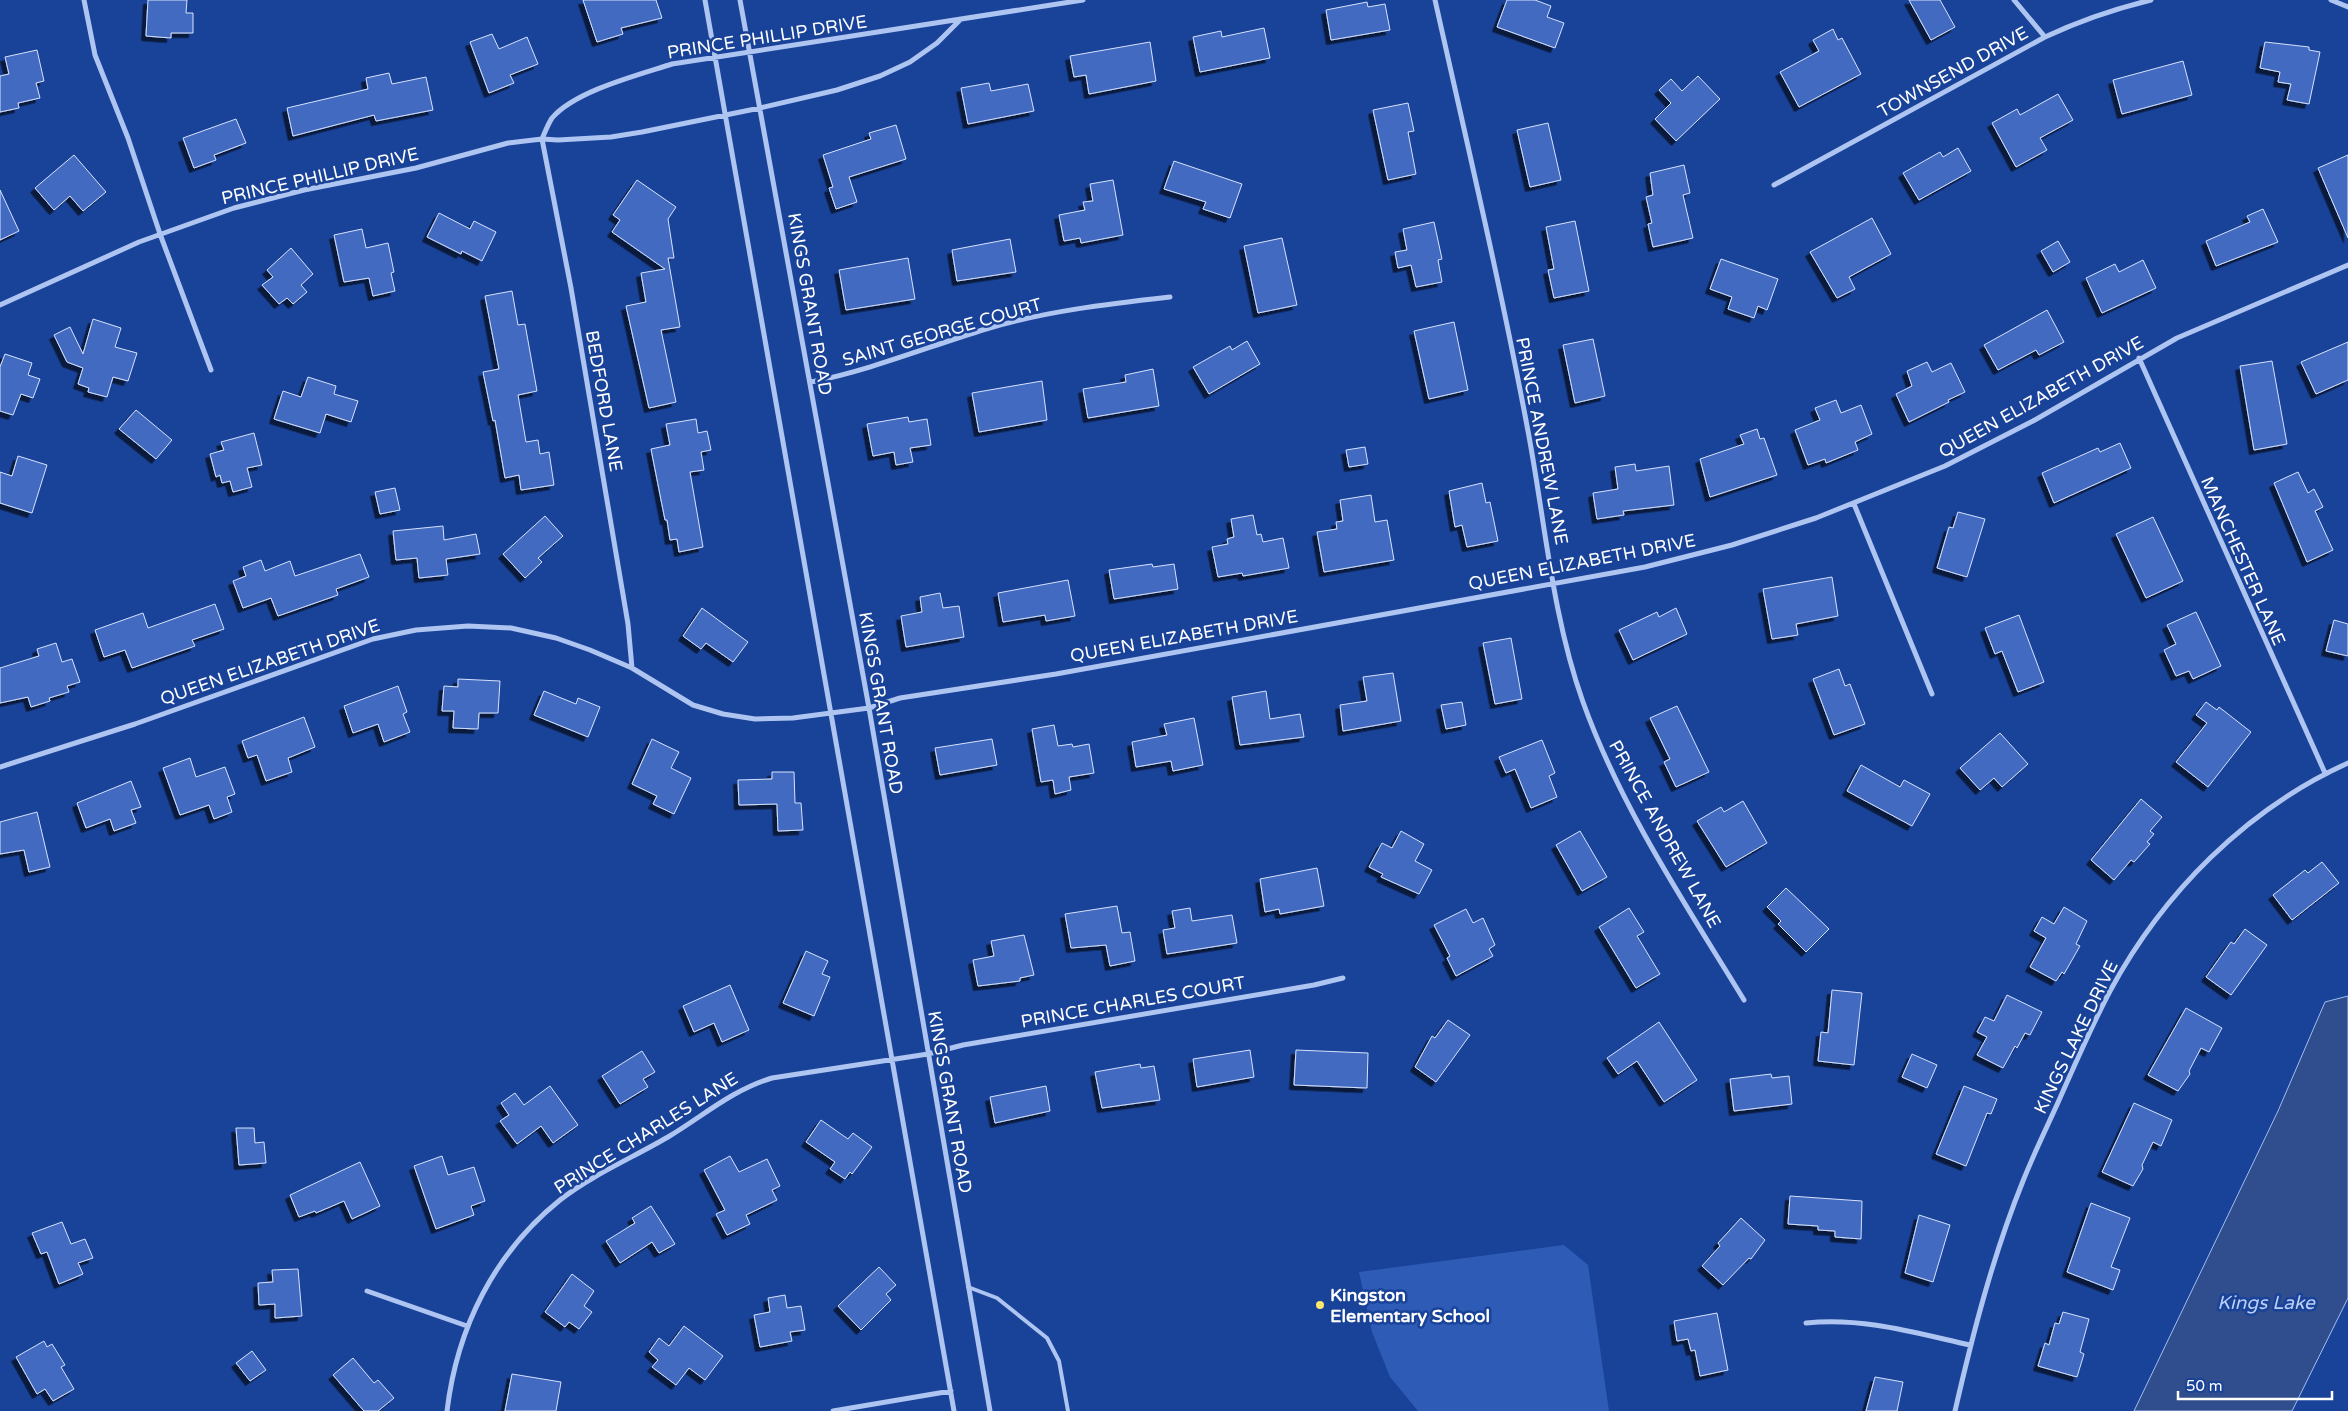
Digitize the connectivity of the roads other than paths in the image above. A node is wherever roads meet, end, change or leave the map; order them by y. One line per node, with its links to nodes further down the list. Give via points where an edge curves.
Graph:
1 (84, 0): 18 (street, via 95,55 128,138)
2 (705, 0): 13 (street)
3 (740, 0): 12 (street, KINGS GRANT ROAD)
4 (1083, 0): 10 (street, PRINCE PHILLIP DRIVE)
5 (1435, 0): 26 (street, PRINCE ANDREW LANE, via 1528,430)
6 (2014, 0): 11 (street)
7 (2151, 0): 11 (street, TOWNSEND DRIVE, via 2101,14)
8 (2331, 0): 9 (street)
9 (2348, 8)
10 (960, 20): 12 (street, PRINCE PHILLIP DRIVE); 14 (street, PRINCE PHILLIP DRIVE, via 917,57 880,76)
11 (2045, 37): 17 (street, TOWNSEND DRIVE)
12 (750, 52): 13 (street, PRINCE PHILLIP DRIVE); 14 (street, KINGS GRANT ROAD)
13 (716, 56): 15 (street); 16 (street, PRINCE PHILLIP DRIVE, via 672,64 580,97 551,119)
14 (760, 108): 15 (street, PRINCE PHILLIP DRIVE); 24 (street, KINGS GRANT ROAD)
15 (726, 115): 16 (street, PRINCE PHILLIP DRIVE, via 611,136); 30 (street)
16 (542, 139): 18 (street, PRINCE PHILLIP DRIVE, via 508,143 416,168 304,190 234,208); 27 (street, BEDFORD LANE, via 573,298 628,624)
17 (1774, 185)
18 (160, 234): 21 (street, PRINCE PHILLIP DRIVE); 23 (street)
19 (2348, 264): 22 (street, QUEEN ELIZABETH DRIVE)
20 (1170, 297): 24 (street, SAINT GEORGE COURT, via 1043,315 987,329 847,375)
21 (0, 305)
22 (2138, 358): 25 (street, QUEEN ELIZABETH DRIVE, via 2024,426 1945,466); 33 (street, MANCHESTER LANE)
23 (211, 370)
24 (811, 382): 29 (street, KINGS GRANT ROAD)
25 (1854, 504): 26 (street, QUEEN ELIZABETH DRIVE, via 1732,544 1644,567); 28 (street)
26 (1554, 584): 29 (street, QUEEN ELIZABETH DRIVE, via 1056,674 900,698); 35 (street, PRINCE ANDREW LANE, via 1571,661 1603,754)
27 (632, 668): 30 (street, QUEEN ELIZABETH DRIVE, via 693,704 723,714 755,719); 32 (street, QUEEN ELIZABETH DRIVE, via 556,638 511,628 468,626 416,630 373,639 135,724)
28 (1932, 694)
29 (868, 708): 30 (street, QUEEN ELIZABETH DRIVE); 36 (street, KINGS GRANT ROAD)
30 (831, 714): 37 (street)
31 (2348, 763): 33 (street, KINGS LAKE DRIVE)
32 (0, 767)
33 (2325, 773): 42 (street, KINGS LAKE DRIVE, via 2250,822 2205,863 2138,945 2102,1007 2023,1180)
34 (1343, 978): 36 (street, PRINCE CHARLES COURT, via 962,1045)
35 (1744, 1000)
36 (928, 1054): 37 (street, PRINCE CHARLES LANE); 38 (street, KINGS GRANT ROAD)
37 (892, 1060): 41 (street, PRINCE CHARLES LANE, via 772,1078 752,1084 592,1178 546,1212 507,1254); 43 (street)
38 (968, 1287): 47 (street, KINGS GRANT ROAD); 48 (lane, via 997,1298 1047,1338 1056,1351)
39 (367, 1291): 41 (street)
40 (1806, 1323): 42 (street, via 1834,1320 1863,1322)
41 (467, 1326): 44 (street, PRINCE CHARLES LANE, via 451,1380)
42 (1970, 1344): 49 (street, KINGS LAKE DRIVE)
43 (951, 1391): 45 (street); 46 (street)
44 (447, 1411)
45 (833, 1411)
46 (954, 1411)
47 (990, 1411)
48 (1068, 1411)
49 (1955, 1411)

